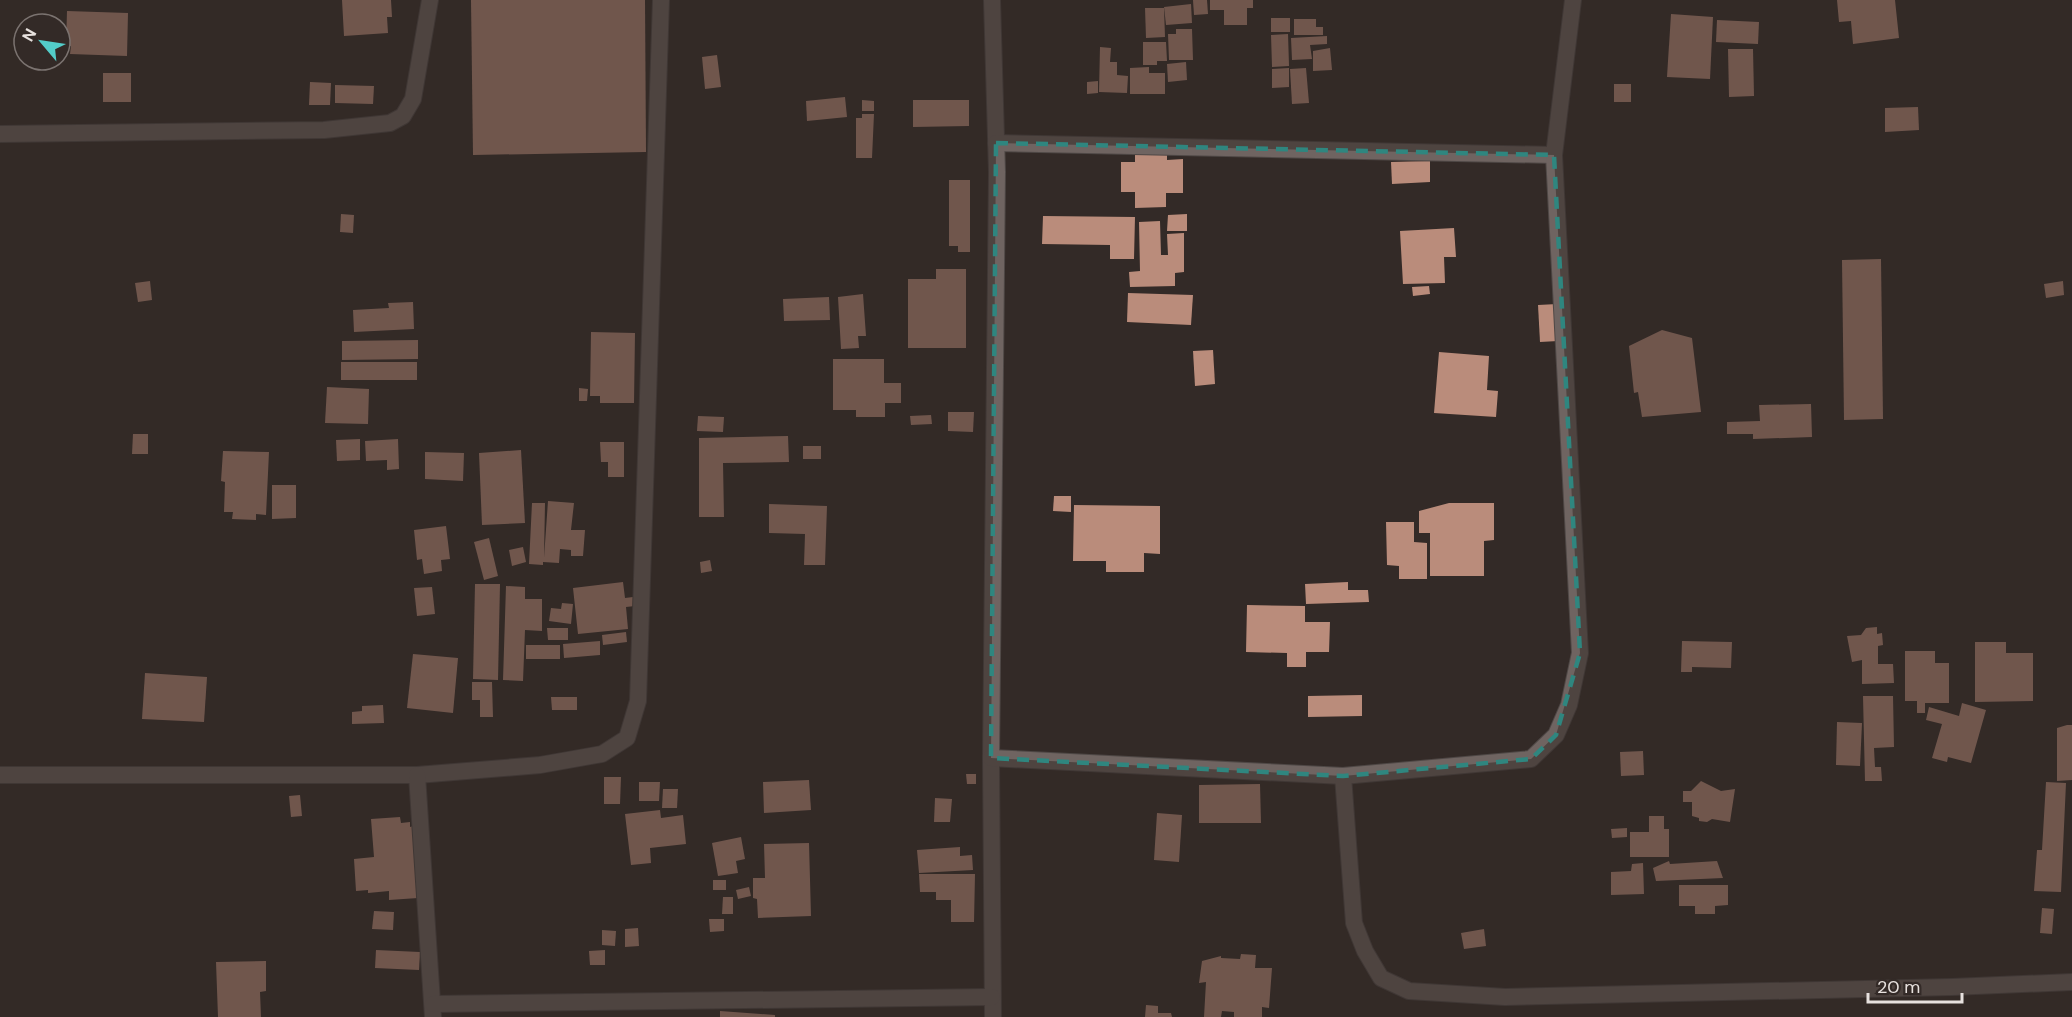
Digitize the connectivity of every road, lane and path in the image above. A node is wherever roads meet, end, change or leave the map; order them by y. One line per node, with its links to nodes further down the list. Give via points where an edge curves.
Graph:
1 (430, 0): 5 (street, via 412,99 403,116 390,123 324,130)
2 (661, 0): 10 (street, via 638,701 627,738 602,754 540,765)
3 (992, 0): 6 (street)
4 (1572, 0): 7 (street)
5 (0, 134)
6 (996, 142): 7 (street); 8 (street)
7 (1554, 155): 11 (street, via 1580,653 1569,705 1556,735 1531,759)
8 (991, 758): 11 (street); 13 (street)
9 (0, 775): 10 (street)
10 (417, 775): 14 (street)
11 (1343, 776): 12 (street, via 1354,923 1381,978 1409,991 1505,997)
12 (2072, 982)
13 (992, 997): 14 (street); 15 (street)
14 (433, 1011)
15 (993, 1017)

